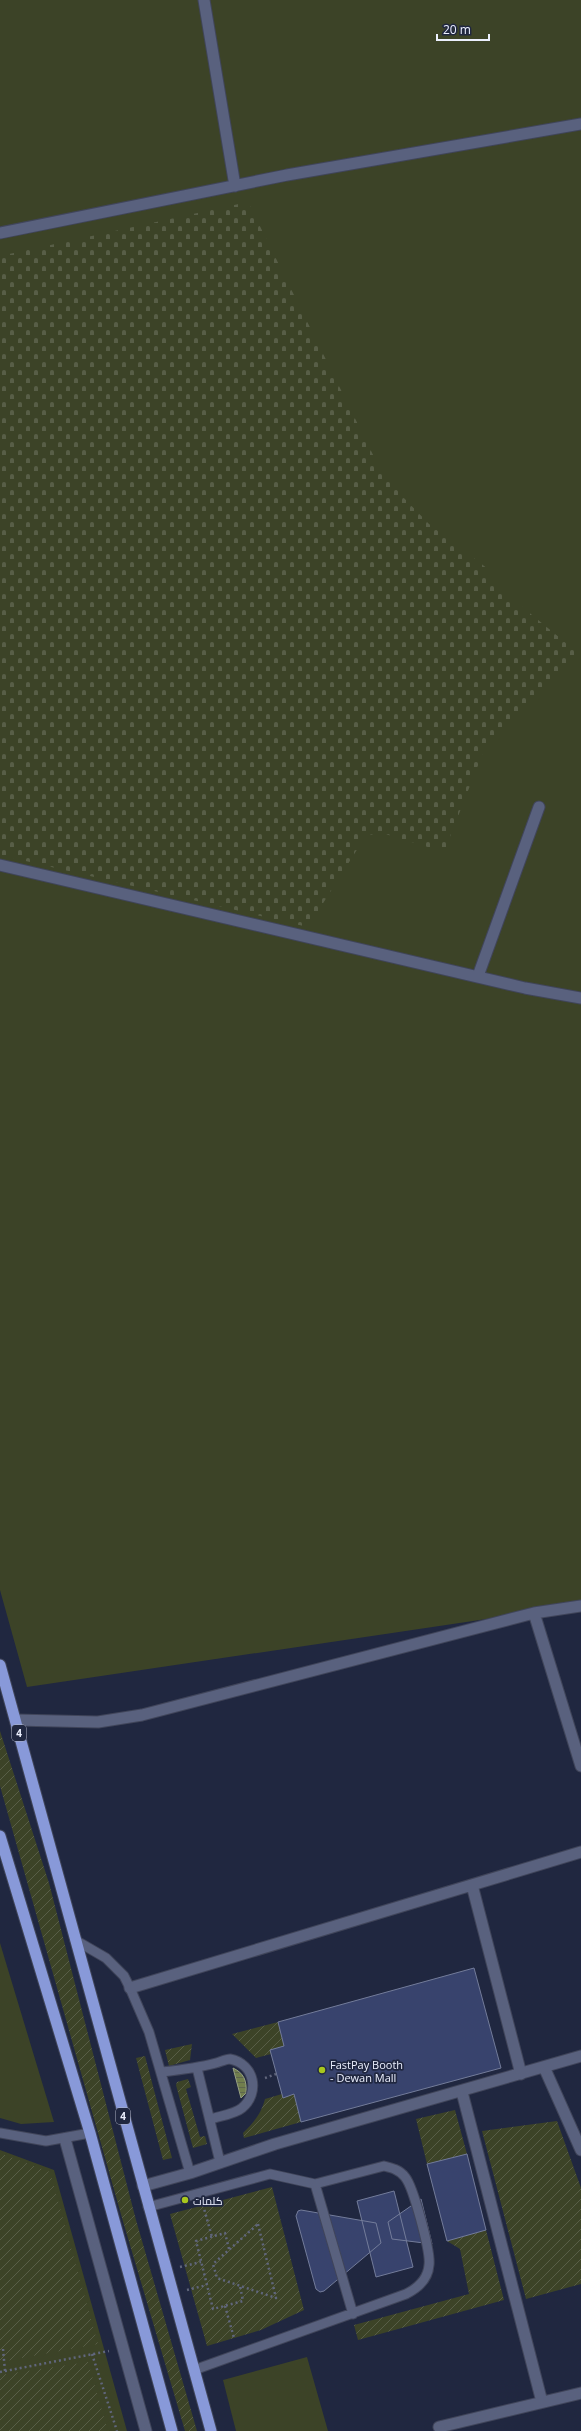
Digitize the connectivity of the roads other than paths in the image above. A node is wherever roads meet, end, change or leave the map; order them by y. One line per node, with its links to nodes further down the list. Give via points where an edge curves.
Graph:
1 (204, 0): 3 (street)
2 (581, 124): 3 (street)
3 (235, 186): 4 (street)
4 (0, 233)
5 (539, 807): 7 (street)
6 (0, 865): 7 (street)
7 (478, 976): 8 (street)
8 (581, 998)
9 (581, 1606): 10 (street)
10 (534, 1613): 12 (street, via 142,1715 98,1722); 13 (street)
11 (0, 1665): 12 (highway, 4)
12 (16, 1720): 17 (highway, 4)
13 (581, 1766)
14 (0, 1836): 27 (highway)
15 (581, 1852): 16 (street)
16 (472, 1885): 18 (street); 23 (street)
17 (75, 1940): 18 (lane, via 106,1958 124,1976); 33 (highway, 4)
18 (130, 1988): 22 (lane, via 149,2032)
19 (581, 2056): 20 (street)
20 (544, 2067): 23 (street); 29 (street)
21 (197, 2068): 22 (lane); 25 (lane); 25 (lane, via 229,2059 241,2064 251,2075 255,2089 251,2100 241,2109)
22 (162, 2072): 31 (lane)
23 (521, 2074): 24 (street)
24 (462, 2092): 30 (street, via 275,2144); 38 (street)
25 (211, 2119): 30 (lane)
26 (0, 2132): 28 (lane, via 37,2141)
27 (90, 2133): 28 (lane); 41 (highway)
28 (65, 2139): 40 (street)
29 (581, 2150)
30 (220, 2162): 31 (street)
31 (190, 2173): 33 (street)
32 (315, 2184): 34 (lane, via 270,2174); 35 (lane); 35 (lane, via 384,2166 404,2176 412,2188 429,2256 430,2264 424,2279 413,2291)
33 (142, 2186): 34 (highway, 4)
34 (148, 2207): 36 (highway, 4)
35 (352, 2314): 36 (lane)
36 (194, 2370): 42 (highway, 4)
37 (581, 2393): 38 (street)
38 (542, 2402): 39 (street)
39 (439, 2426)
40 (146, 2431)
41 (172, 2431)
42 (211, 2431)

